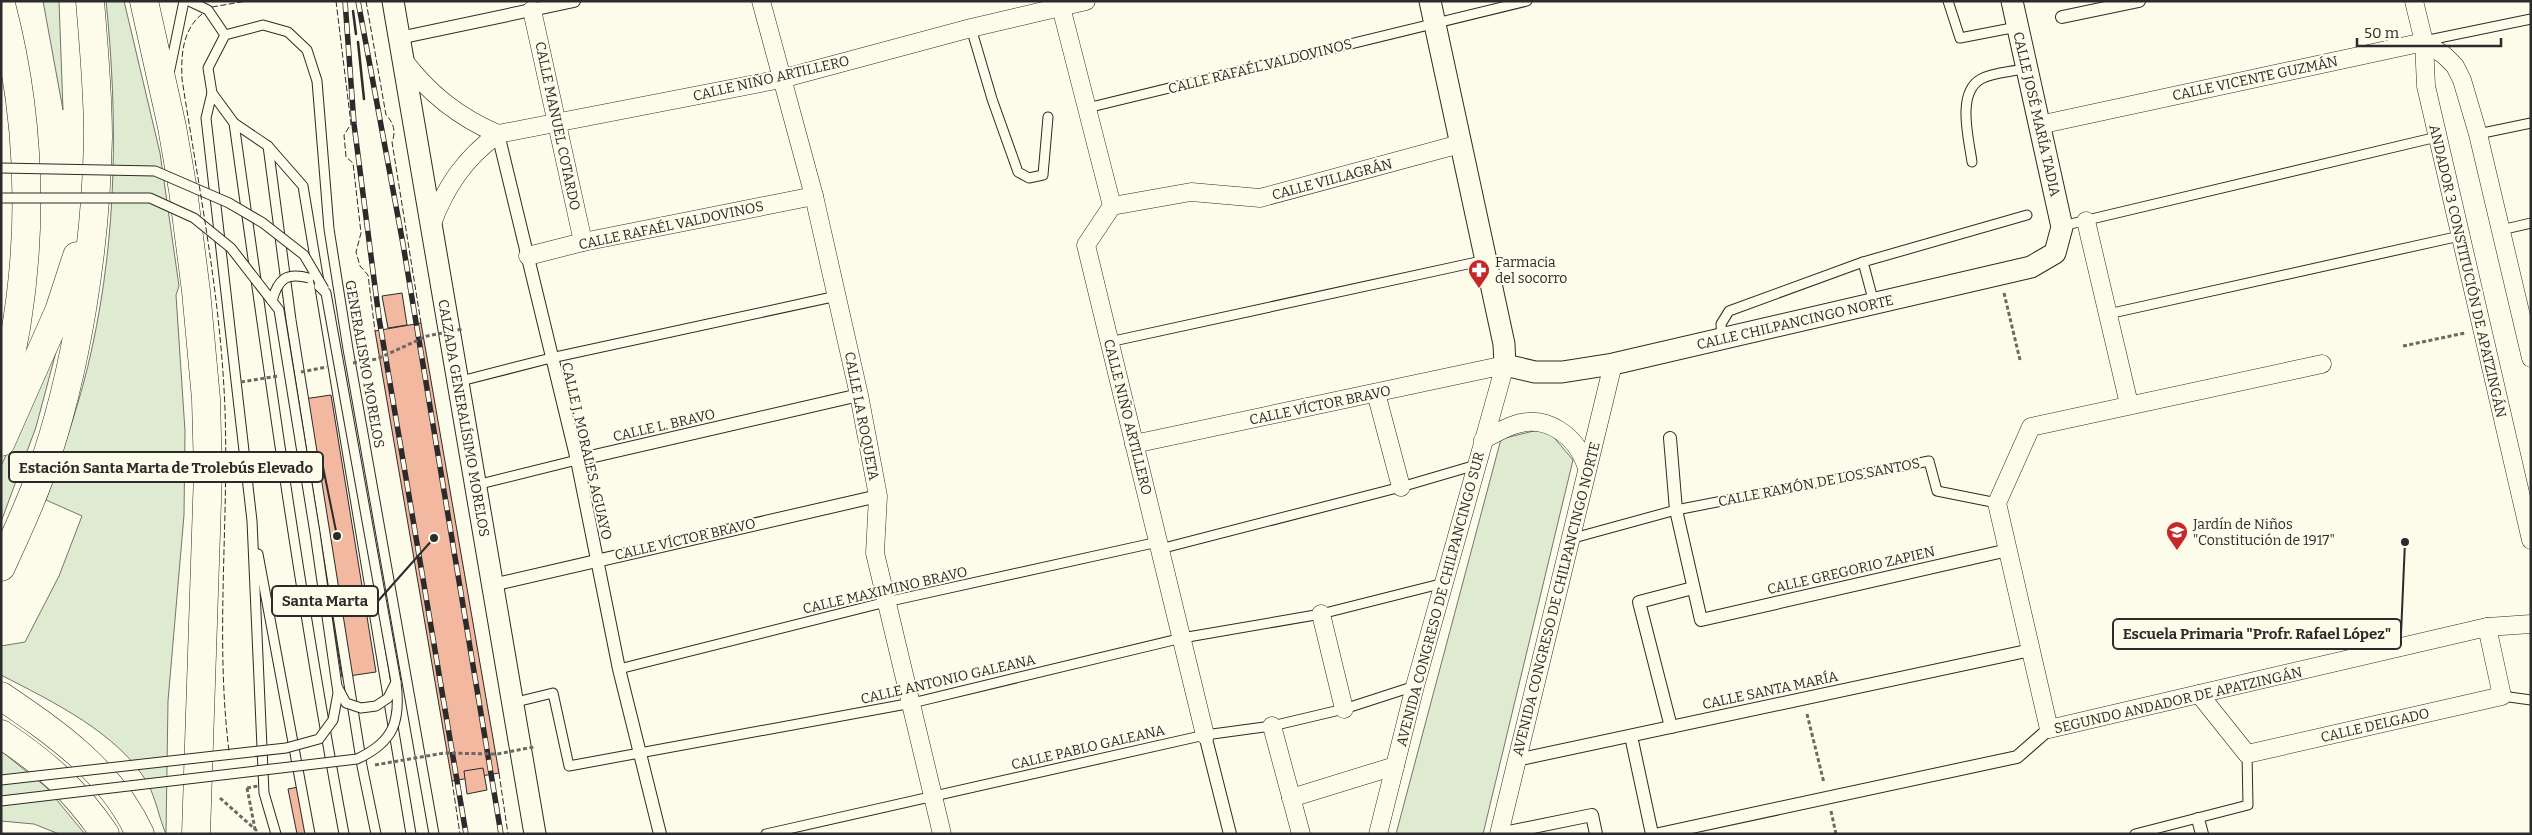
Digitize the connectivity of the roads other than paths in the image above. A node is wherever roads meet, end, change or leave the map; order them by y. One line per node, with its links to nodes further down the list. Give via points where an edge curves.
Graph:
1 (90, 1): 46 (main road, via 98,138)
2 (144, 1): 30 (main road)
3 (184, 1): 30 (lane, via 170,63)
4 (189, 1): 24 (lane, via 208,10)
5 (393, 1): 26 (street, CALZADA GENERALÍSIMO MORELOS)
6 (574, 1): 18 (street)
7 (761, 1): 28 (street, CALLE LA ROQUETA)
8 (1086, 1): 17 (street, CALLE NIÑO ARTILLERO)
9 (1430, 1): 21 (street)
10 (1527, 1): 21 (lane, CALLE RAFAÉL VALDOVINOS)
11 (1948, 1): 22 (lane, via 1960,38)
12 (2012, 1): 22 (street, CALLE JOSÉ MARÍA TADIA)
13 (2139, 1): 19 (street)
14 (2414, 1): 25 (street, ANDADOR 3 CONSTITUCIÓN DE APATZINGÁN)
15 (1, 4): 75 (main road, via 22,105 26,195 23,287)
16 (1040, 6): 17 (street, CALLE NIÑO ARTILLERO); 23 (street, CALLE NIÑO ARTILLERO)
17 (1061, 7): 31 (street)
18 (532, 10): 26 (street); 33 (street, CALLE MANUEL COTARDO)
19 (2062, 17)
20 (2531, 19): 25 (lane, CALLE VICENTE GUZMÁN)
21 (1434, 24): 31 (lane, CALLE RAFAÉL VALDOVINOS); 40 (street)
22 (2017, 27): 27 (street, CALLE JOSÉ MARÍA TADIA)
23 (971, 28): 28 (street, CALLE NIÑO ARTILLERO); 32 (lane, via 1018,172 1029,178 1043,175)
24 (224, 35): 29 (lane, via 208,68); 141 (lane, GENERALISMO MORELOS, via 263,25 288,32 307,50 317,81 329,230)
25 (2424, 42): 36 (street, CALLE VICENTE GUZMÁN); 38 (street, via 2455,66); 39 (street, ANDADOR 3 CONSTITUCIÓN DE APATZINGÁN, via 2426,86)
26 (400, 48): 37 (street, via 416,77 450,108); 51 (street, CALZADA GENERALÍSIMO MORELOS)
27 (2026, 68): 36 (street, CALLE JOSÉ MARÍA TADIA); 42 (lane, via 1982,78 1970,89 1965,112)
28 (781, 78): 33 (street, CALLE NIÑO ARTILLERO); 44 (street, CALLE LA ROQUETA)
29 (212, 93): 35 (lane); 89 (lane, via 206,118)
30 (166, 106): 135 (main road, via 183,190 206,399 208,472)
31 (1087, 108): 47 (street)
32 (1048, 117)
33 (555, 122): 37 (street, CALLE NIÑO ARTILLERO); 55 (street, CALLE MANUEL COTARDO)
34 (2531, 122): 38 (lane)
35 (234, 123): 41 (lane); 138 (lane, via 271,385)
36 (2039, 125): 52 (street, CALLE JOSÉ MARÍA TADIA)
37 (498, 134): 51 (street, CALLE NIÑO ARTILLERO, via 482,146 456,175 437,208); 56 (street, CALLE J. MORALES AGUAYO)
38 (2478, 134): 53 (street)
39 (2437, 137): 49 (lane); 54 (street, ANDADOR 3 CONSTITUCIÓN DE APATZINGÁN)
40 (1460, 144): 47 (street, CALLE VILLAGRÁN, via 1260,198 1192,192); 57 (street)
41 (268, 146): 112 (lane, via 304,186); 139 (lane, via 293,330 362,766)
42 (1972, 162)
43 (1, 168): 59 (lane, bridge, via 155,171 229,203 263,224 304,255)
44 (814, 196): 55 (street, CALLE RAFAÉL VALDOVINOS); 60 (street, CALLE LA ROQUETA)
45 (1, 198): 61 (lane, bridge, via 150,198 194,218 231,248)
46 (93, 205): 79 (main road, via 58,311); 95 (main road, via 87,278 62,401 41,473)
47 (1112, 206): 66 (street, CALLE NIÑO ARTILLERO, via 1086,244)
48 (2027, 215): 58 (lane)
49 (2086, 221): 52 (lane); 63 (street)
50 (2531, 223): 53 (lane)
51 (431, 226): 72 (street, CALZADA GENERALÍSIMO MORELOS)
52 (2062, 226): 62 (street, CALLE CHILPANCINGO NORTE, via 2055,252 2031,267)
53 (2501, 230): 64 (street)
54 (2460, 236): 63 (lane); 90 (street, ANDADOR 3 CONSTITUCIÓN DE APATZINGÁN)
55 (584, 242): 56 (street, CALLE RAFAÉL VALDOVINOS)
56 (528, 256): 67 (street, CALLE J. MORALES AGUAYO)
57 (1486, 260): 66 (lane); 71 (street, via 1504,344)
58 (1863, 262): 62 (lane); 65 (lane, via 1728,311 1720,324)
59 (326, 293): 61 (lane, bridge, via 309,278 289,276 276,286); 106 (lane, bridge)
60 (837, 296): 67 (lane); 74 (street, CALLE LA ROQUETA)
61 (272, 301): 108 (lane, bridge, via 279,310)
62 (1874, 303): 65 (street, CALLE CHILPANCINGO NORTE)
63 (2108, 314): 76 (street)
64 (2528, 330): 68 (street)
65 (1722, 339): 69 (street, CALLE CHILPANCINGO NORTE)
66 (1109, 342): 80 (street, CALLE NIÑO ARTILLERO)
67 (551, 358): 72 (lane); 81 (street, CALLE J. MORALES AGUAYO)
68 (2531, 358)
69 (1613, 364): 71 (street, CALLE CHILPANCINGO NORTE, via 1562,372 1535,372); 83 (street, AVENIDA CONGRESO DE CHILPANCINGO NORTE)
70 (2322, 364): 76 (street)
71 (1505, 365): 73 (street, CALLE VÍCTOR BRAVO); 78 (street, AVENIDA CONGRESO DE CHILPANCINGO SUR)
72 (457, 382): 84 (street, CALZADA GENERALÍSIMO MORELOS)
73 (1376, 392): 80 (street, CALLE VÍCTOR BRAVO); 85 (street)
74 (859, 395): 81 (street, CALLE L. BRAVO); 86 (street, CALLE LA ROQUETA)
75 (1, 398)
76 (2128, 404): 87 (street, via 2030,427)
77 (1670, 438): 88 (street)
78 (1482, 440): 82 (street, AVENIDA CONGRESO DE CHILPANCINGO SUR); 83 (street, via 1524,423 1549,425 1570,437 1578,446)
79 (1, 442)
80 (1134, 444): 92 (street, CALLE NIÑO ARTILLERO)
81 (576, 460): 84 (lane, CALLE L. BRAVO); 94 (street, CALLE J. MORALES AGUAYO)
82 (1476, 465): 85 (lane, CALLE MAXIMINO BRAVO); 96 (street, AVENIDA CONGRESO DE CHILPANCINGO SUR)
83 (1587, 468): 91 (street, AVENIDA CONGRESO DE CHILPANCINGO NORTE)
84 (475, 485): 97 (street, CALZADA GENERALÍSIMO MORELOS)
85 (1401, 487): 92 (lane, CALLE MAXIMINO BRAVO)
86 (878, 496): 94 (street, CALLE VÍCTOR BRAVO); 99 (street, CALLE LA ROQUETA, via 874,553)
87 (1997, 502): 88 (lane, CALLE RAMÓN DE LOS SANTOS, via 1937,491 1929,461); 93 (street)
88 (1676, 510): 91 (lane, CALLE RAMÓN DE LOS SANTOS); 98 (street)
89 (252, 521): 136 (lane, via 264,794); 137 (lane)
90 (2530, 538)
91 (1570, 539): 125 (street, AVENIDA CONGRESO DE CHILPANCINGO NORTE)
92 (1159, 546): 99 (lane, CALLE MAXIMINO BRAVO); 103 (street, CALLE NIÑO ARTILLERO)
93 (2008, 550): 98 (street, CALLE GREGORIO ZAPIEN, via 1701,620); 104 (street)
94 (596, 560): 97 (street, CALLE VÍCTOR BRAVO); 105 (street, CALLE J. MORALES AGUAYO)
95 (1, 567)
96 (1444, 583): 100 (lane, CALLE ANTONIO GALEANA); 107 (street, AVENIDA CONGRESO DE CHILPANCINGO SUR)
97 (492, 585): 114 (street, CALZADA GENERALÍSIMO MORELOS)
98 (1692, 588): 118 (street, via 1639,602)
99 (886, 602): 105 (lane, CALLE MAXIMINO BRAVO); 115 (street, CALLE LA ROQUETA)
100 (1321, 614): 103 (lane, CALLE ANTONIO GALEANA); 116 (street)
101 (2531, 624): 102 (street, SEGUNDO ANDADOR DE APATZINGÁN)
102 (2487, 628): 109 (street, SEGUNDO ANDADOR DE APATZINGÁN); 111 (street)
103 (1182, 638): 115 (lane, CALLE ANTONIO GALEANA); 121 (street, CALLE NIÑO ARTILLERO)
104 (2031, 650): 118 (street, CALLE SANTA MARÍA); 119 (street)
105 (619, 668): 123 (street, CALLE J. MORALES AGUAYO)
106 (396, 682): 112 (lane, bridge); 130 (lane, bridge, via 399,705 396,723 387,739 359,758)
107 (1415, 686): 116 (lane, CALLE PABLO GALEANA); 126 (street, AVENIDA CONGRESO DE CHILPANCINGO SUR)
108 (338, 688): 112 (lane, bridge, via 346,703 361,708 376,706); 127 (lane, bridge, via 333,720 319,739 286,748)
109 (2199, 694): 119 (street, SEGUNDO ANDADOR DE APATZINGÁN); 124 (street)
110 (1, 696): 134 (main road, via 84,756 105,779)
111 (2502, 696): 113 (lane, CALLE DELGADO); 124 (street, CALLE DELGADO)
112 (388, 698): 140 (lane)
113 (2531, 700)
114 (512, 703): 123 (lane, CALLE ANTONIO GALEANA, via 553,693 569,766); 142 (street, CALZADA GENERALÍSIMO MORELOS)
115 (912, 703): 123 (lane, CALLE ANTONIO GALEANA); 128 (street, CALLE LA ROQUETA)
116 (1344, 709): 117 (lane, CALLE PABLO GALEANA)
117 (1272, 726): 121 (lane, CALLE PABLO GALEANA); 129 (street)
118 (1671, 727): 122 (street, CALLE SANTA MARÍA)
119 (2049, 730): 151 (street, SEGUNDO ANDADOR DE APATZINGÁN, via 2017,757)
120 (1, 734): 133 (main road, via 38,758 82,801)
121 (1205, 735): 128 (lane, CALLE PABLO GALEANA); 132 (street, CALLE NIÑO ARTILLERO)
122 (1631, 736): 125 (street, CALLE SANTA MARÍA); 150 (street)
123 (640, 754): 143 (street, CALLE J. MORALES AGUAYO)
124 (2247, 754): 131 (lane, via 2248,805)
125 (1516, 760): 148 (street, AVENIDA CONGRESO DE CHILPANCINGO NORTE)
126 (1395, 766): 129 (street); 147 (street, AVENIDA CONGRESO DE CHILPANCINGO SUR)
127 (1, 780)
128 (934, 797): 144 (lane, CALLE PABLO GALEANA); 145 (street, CALLE LA ROQUETA)
129 (1291, 798): 146 (street)
130 (1, 801)
131 (2198, 819): 152 (lane); 153 (street)
132 (1226, 833)
133 (105, 834)
134 (140, 834)
135 (196, 834)
136 (276, 834)
137 (310, 834)
138 (344, 834)
139 (376, 834)
140 (410, 834)
141 (434, 834)
142 (535, 834)
143 (660, 834)
144 (766, 834)
145 (942, 834)
146 (1301, 834)
147 (1378, 834)
148 (1499, 834): 149 (street, via 1592,815)
149 (1596, 834)
150 (1652, 834)
151 (1659, 834)
152 (2135, 834)
153 (2202, 834)

